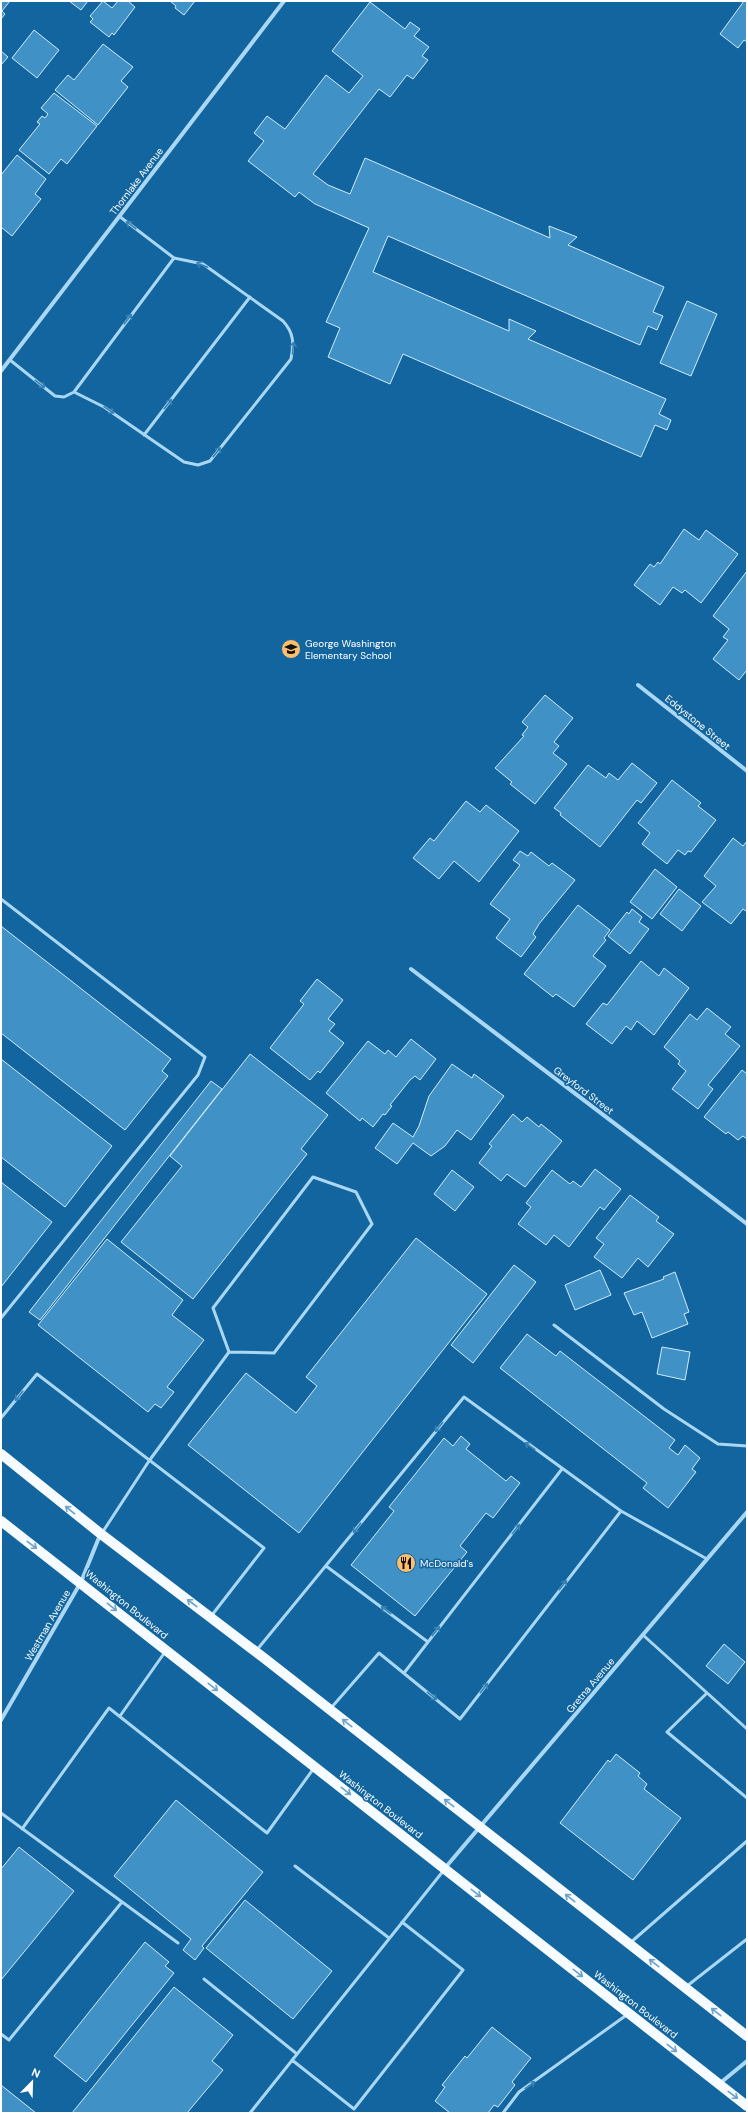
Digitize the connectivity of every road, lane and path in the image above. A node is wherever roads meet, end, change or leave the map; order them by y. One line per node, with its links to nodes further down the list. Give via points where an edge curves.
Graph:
1 (284, 1): 2 (street, Thornlake Avenue)
2 (119, 216): 3 (lane, one-way to 2); 5 (street, Thornlake Avenue)
3 (174, 258): 4 (lane, one-way to 3, via 203,264); 7 (lane, one-way to 3)
4 (250, 297): 8 (lane, one-way to 4); 8 (lane, one-way to 4, via 184,462 198,465 210,461 291,359 294,345 290,329)
5 (10, 360): 6 (street, Thornlake Avenue); 7 (lane, one-way to 7, via 55,396 64,397)
6 (1, 371)
7 (74, 392): 8 (lane, one-way to 8, via 104,407)
8 (144, 435)
9 (638, 685): 10 (street, Eddystone Street)
10 (747, 772)
11 (1, 899): 14 (lane, via 205,1057 198,1075)
12 (412, 969): 13 (street, Greyford Street)
13 (747, 1224)
14 (2, 1316)
15 (554, 1325): 18 (lane, via 664,1408 718,1444)
16 (229, 1352): 16 (lane, via 274,1353 372,1224 356,1192 313,1177 213,1308); 20 (lane)
17 (1, 1418): 20 (lane, one-way to 17, via 37,1374)
18 (747, 1446)
19 (1, 1454): 25 (main road, one-way to 19)
20 (149, 1461): 25 (lane); 29 (lane, via 264,1548)
21 (562, 1469): 22 (lane); 27 (lane, one-way to 27, via 464,1397); 31 (lane, one-way to 21)
22 (621, 1511): 26 (lane); 34 (lane, one-way to 22, via 460,1719)
23 (747, 1512): 26 (street, Gretna Avenue)
24 (1, 1521): 28 (main road, Washington Boulevard, one-way to 28)
25 (101, 1534): 28 (street, Westman Avenue); 29 (main road, one-way to 25)
26 (707, 1559): 30 (street, Gretna Avenue)
27 (326, 1566): 31 (lane, one-way to 27); 33 (lane)
28 (81, 1582): 32 (main road, Washington Boulevard, one-way to 32); 38 (street, Westman Avenue)
29 (211, 1617): 33 (main road)
30 (643, 1635): 35 (lane); 44 (street, Gretna Avenue)
31 (428, 1642): 34 (lane)
32 (166, 1650): 37 (lane); 40 (main road, Washington Boulevard, one-way to 40)
33 (256, 1652): 36 (main road)
34 (404, 1673): 36 (lane, via 379,1653)
35 (707, 1693): 39 (lane); 41 (lane, via 667,1732)
36 (330, 1710): 44 (main road, one-way to 36)
37 (120, 1716): 40 (lane, via 267,1832); 43 (lane, via 109,1708)
38 (1, 1720)
39 (747, 1729)
40 (315, 1767): 47 (main road, Washington Boulevard, one-way to 47)
41 (747, 1798)
42 (1, 1813): 43 (lane)
43 (22, 1828): 48 (lane)
44 (480, 1828): 47 (street, Gretna Avenue); 53 (main road, one-way to 44)
45 (747, 1841): 53 (lane)
46 (295, 1866): 50 (lane)
47 (445, 1868): 49 (lane); 56 (main road, Washington Boulevard, one-way to 56)
48 (122, 1902): 52 (lane); 57 (lane, via 9,2040)
49 (402, 1922): 50 (lane); 64 (lane, via 463,1970)
50 (389, 1938): 59 (lane)
51 (747, 1939): 55 (lane)
52 (178, 1943)
53 (629, 1944): 55 (main road, one-way to 53)
54 (204, 1979): 59 (lane)
55 (685, 1987): 58 (main road, one-way to 55)
56 (628, 2013): 62 (main road, Washington Boulevard, one-way to 62); 66 (lane, one-way to 56, via 519,2092)
57 (1, 2034)
58 (747, 2036)
59 (297, 2054): 60 (lane)
60 (292, 2060): 64 (lane); 65 (lane)
61 (747, 2061): 62 (street)
62 (718, 2084): 63 (main road, Washington Boulevard, one-way to 63)
63 (747, 2106)
64 (355, 2111)
65 (252, 2112)
66 (503, 2113)

